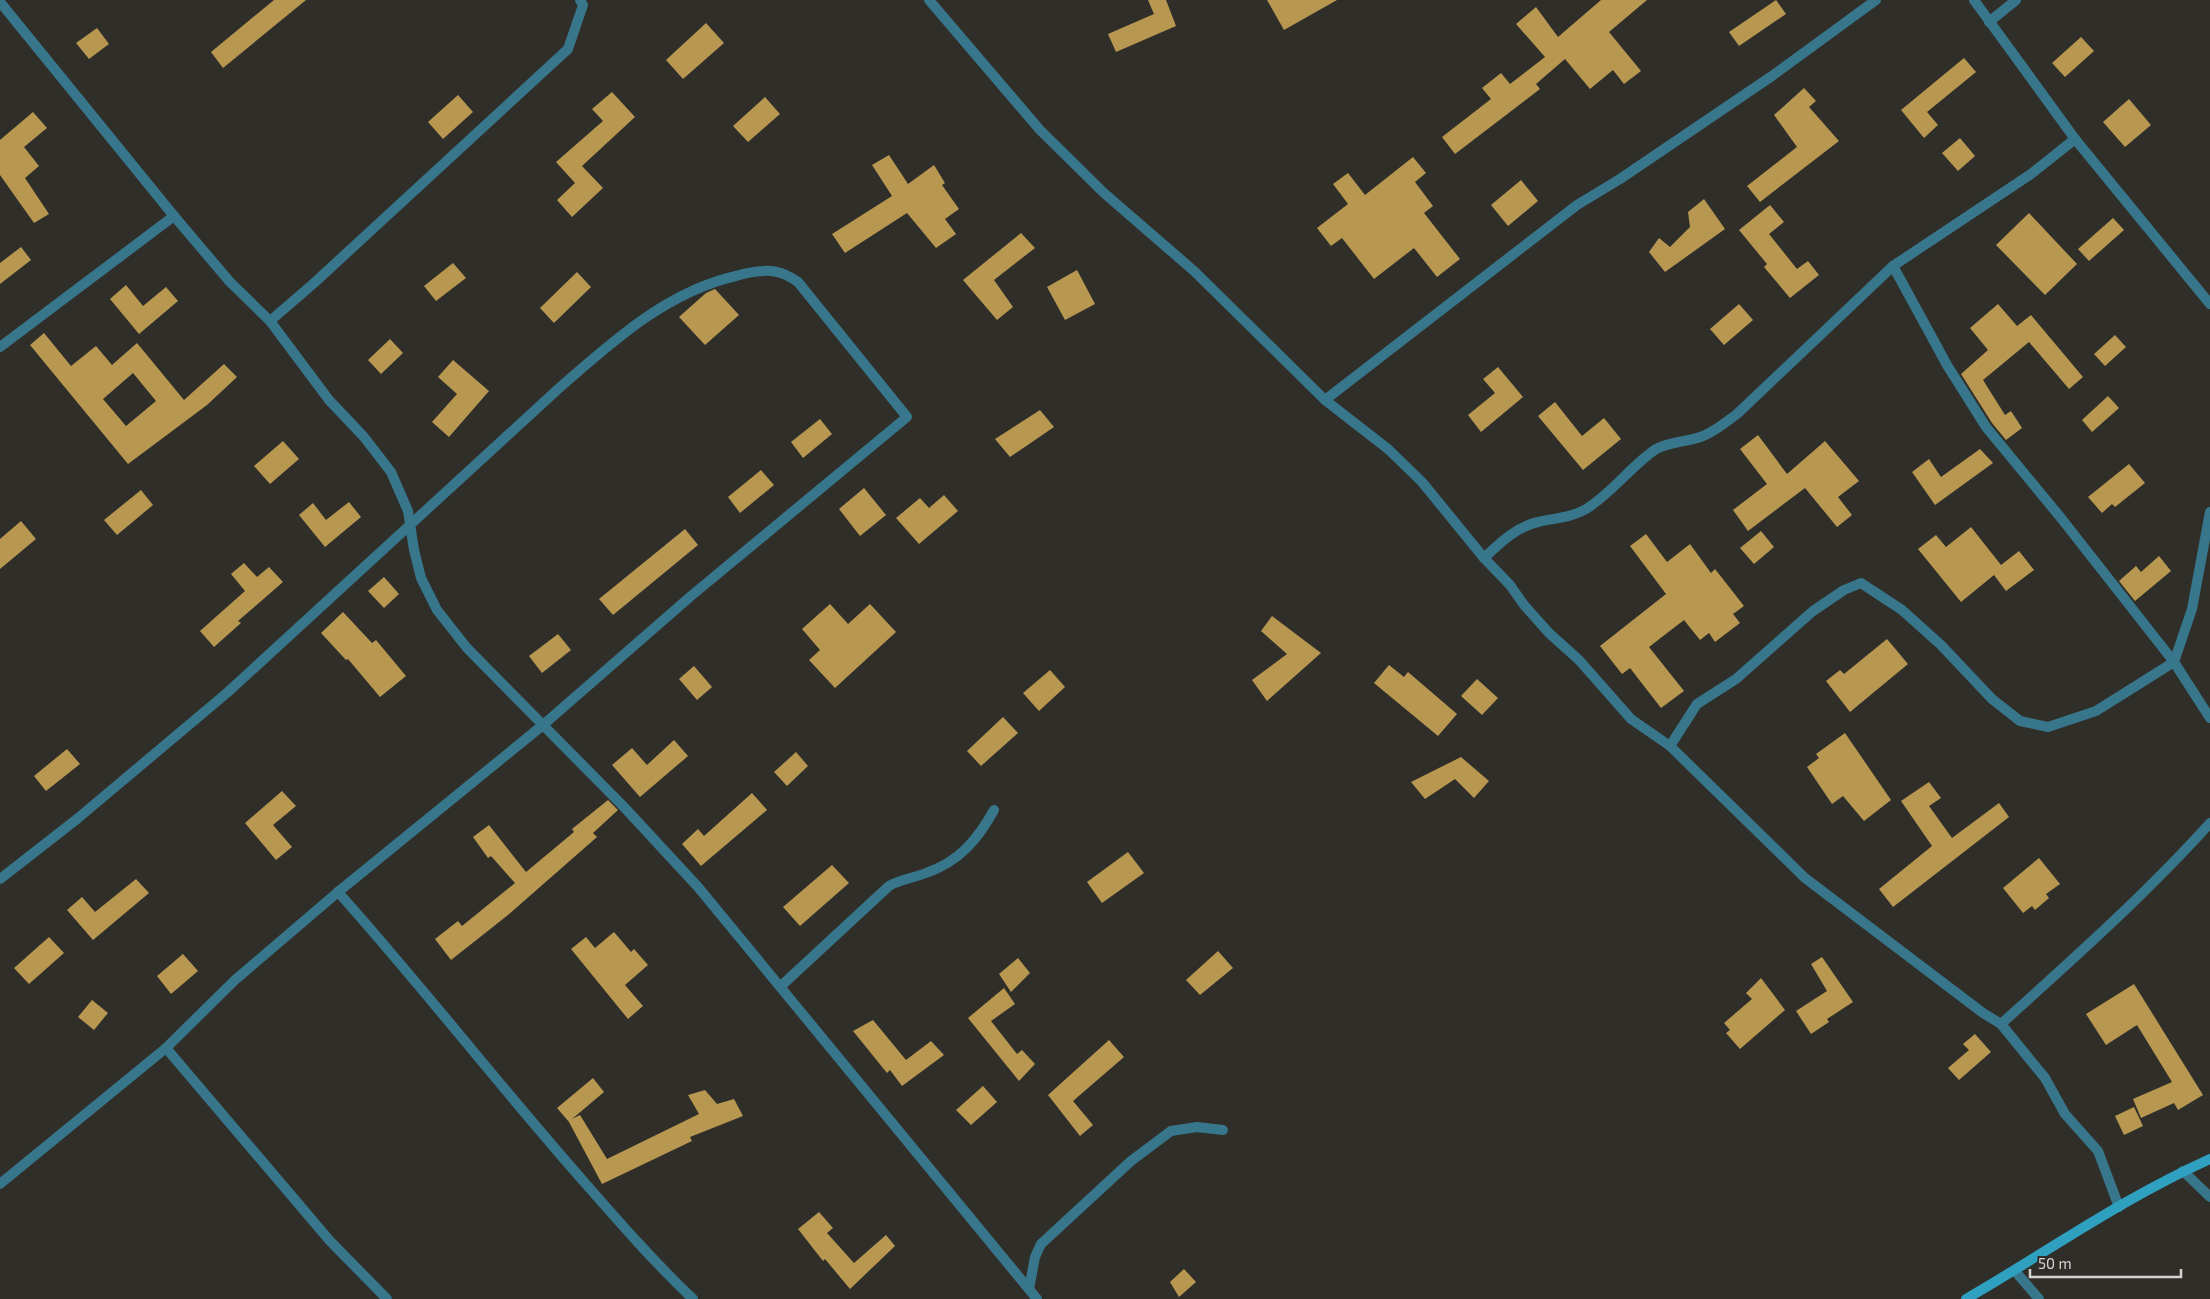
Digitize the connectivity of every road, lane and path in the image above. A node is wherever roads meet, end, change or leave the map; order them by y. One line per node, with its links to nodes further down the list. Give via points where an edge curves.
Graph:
1 (580, 0): 12 (street, via 583,5 568,49)
2 (929, 0): 14 (street, via 1040,130 1104,193 1194,271)
3 (1876, 0): 14 (street, via 1772,76 1577,205)
4 (1974, 0): 7 (street)
5 (2016, 0): 7 (street)
6 (0, 2): 9 (street)
7 (1989, 22): 8 (street)
8 (2075, 139): 10 (street, via 2031,174); 11 (street)
9 (174, 216): 12 (street, via 230,282); 13 (street)
10 (1893, 266): 17 (street, via 1737,414 1715,430 1656,449 1586,509 1557,520 1520,528); 18 (street, via 1947,365 1986,427)
11 (2210, 304)
12 (270, 321): 16 (street, via 329,400 391,472 403,494)
13 (0, 347)
14 (1325, 400): 17 (street, via 1388,448 1422,482)
15 (2210, 512): 18 (street, via 2192,609)
16 (409, 526): 20 (street, via 421,578 437,610 467,648); 20 (street, via 557,390 634,326 698,288 755,271 778,272 798,282 907,417 691,596); 24 (street, via 228,692 78,819)
17 (1484, 558): 21 (street, via 1543,626 1579,660 1631,718)
18 (2174, 662): 19 (street); 21 (street, via 2096,710 2071,720 2048,727 2020,721 1992,699 1941,645 1902,610 1861,583 1844,590 1813,611 1736,679 1697,704)
19 (2210, 718)
20 (543, 725): 25 (street); 26 (street, via 698,887)
21 (1670, 746): 27 (street, via 1804,878)
22 (994, 810): 26 (street, via 969,847 928,873 889,886)
23 (2210, 823): 27 (street, via 2111,926)
24 (0, 879)
25 (338, 892): 28 (street, via 235,980); 38 (street, via 394,954 556,1150 661,1269)
26 (781, 986): 36 (street)
27 (2001, 1024): 34 (street, via 2045,1078 2065,1114 2098,1151)
28 (166, 1048): 32 (street); 37 (street, via 330,1241)
29 (1223, 1130): 36 (street, via 1197,1126 1171,1132 1131,1161 1041,1244)
30 (2210, 1158): 31 (street)
31 (2183, 1171): 33 (street); 34 (street)
32 (0, 1184)
33 (2210, 1197)
34 (2119, 1207): 35 (street)
35 (2015, 1271): 40 (street); 41 (street)
36 (1028, 1289): 39 (street)
37 (387, 1299)
38 (694, 1299)
39 (1037, 1299)
40 (1966, 1299)
41 (2039, 1299)

